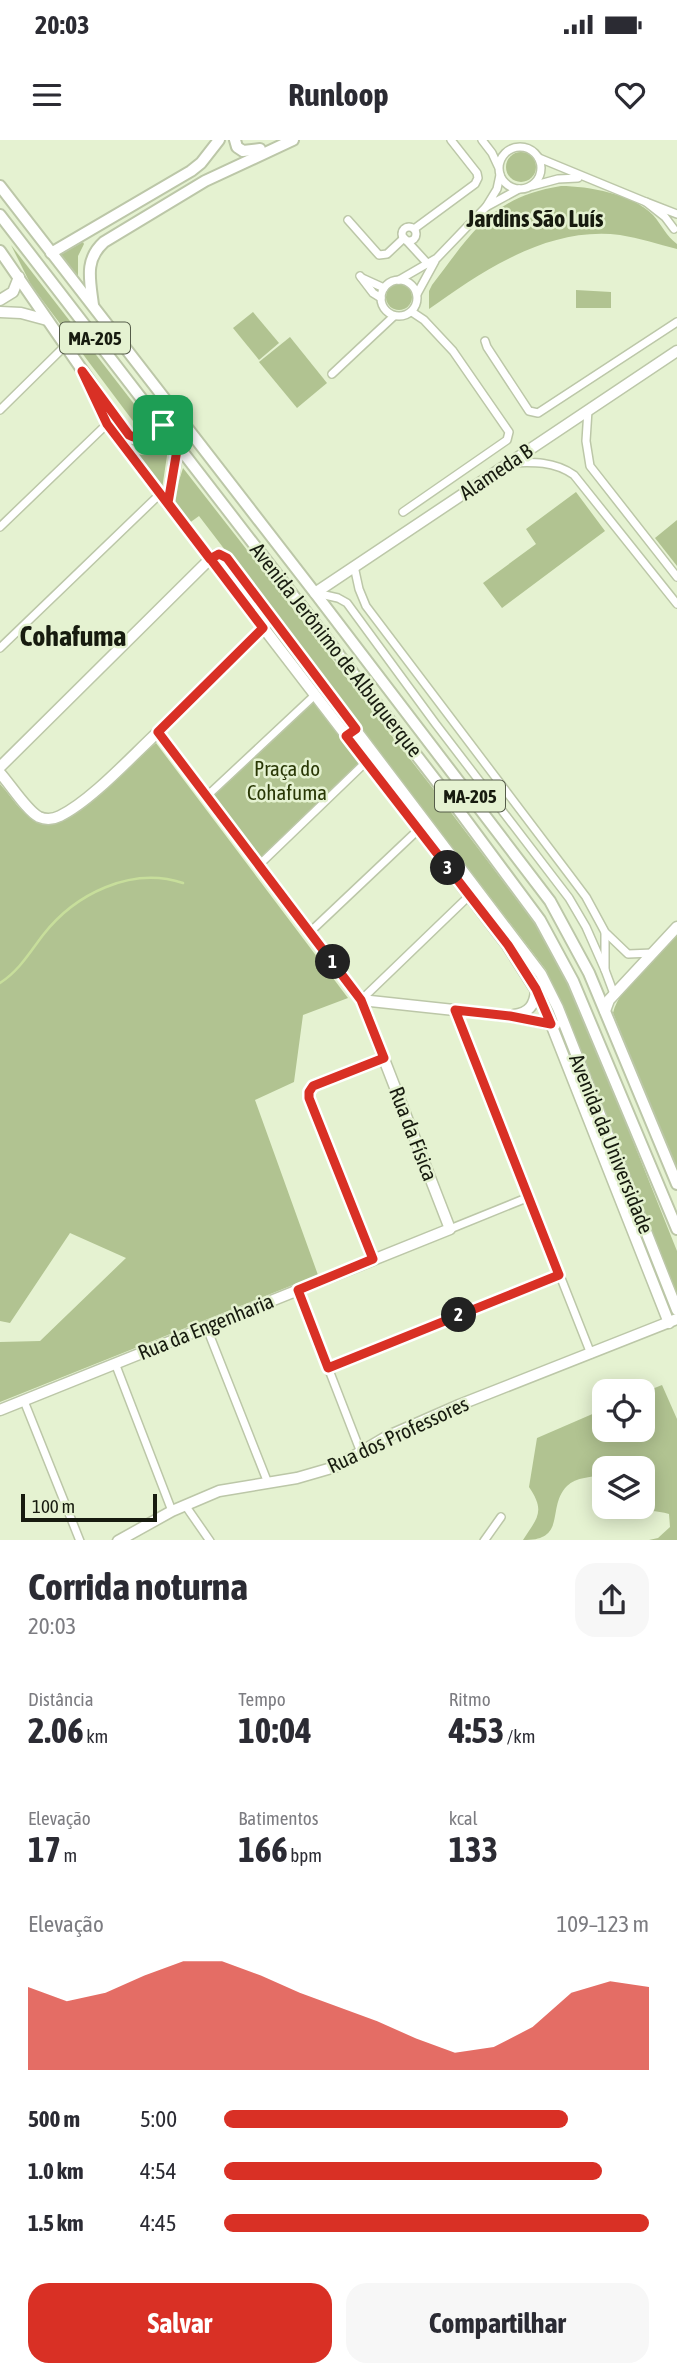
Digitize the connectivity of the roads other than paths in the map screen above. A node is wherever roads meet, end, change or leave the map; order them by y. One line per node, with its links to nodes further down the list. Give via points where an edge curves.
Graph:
1 (219, 140): 23 (main road, via 191,171)
2 (235, 140): 3 (main road, via 240,150 249,152)
3 (291, 140): 32 (main road, via 205,181 104,242 90,262)
4 (451, 140): 20 (street, via 478,178 414,229 414,239)
5 (482, 140): 9 (street)
6 (513, 140): 7 (street)
7 (523, 147): 8 (street); 9 (street, via 504,155)
8 (539, 158): 10 (street); 12 (street, via 541,172)
9 (500, 171): 12 (street, via 509,185); 14 (street, via 499,184)
10 (589, 180): 12 (street, via 570,178); 13 (street)
11 (0, 186): 23 (main road, Avenida Jerônimo de Albuquerque / MA-205)
12 (525, 188): 14 (street)
13 (646, 202): 16 (street); 19 (street)
14 (486, 207): 24 (street)
15 (0, 215): 21 (main road, Avenida Jerônimo de Albuquerque / MA-205)
16 (677, 217): 19 (street)
17 (348, 220): 20 (street, via 379,256)
18 (0, 225): 21 (main road)
19 (676, 231)
20 (405, 239): 25 (street)
21 (28, 250): 47 (main road, Avenida Jerônimo de Albuquerque / MA-205)
22 (0, 251): 26 (main road, Avenida da Universidade)
23 (51, 253): 32 (main road, Avenida Jerônimo de Albuquerque / MA-205)
24 (437, 258): 25 (street); 29 (street)
25 (428, 264): 27 (street)
26 (19, 277): 31 (street, via 15,289); 36 (main road, Avenida da Universidade)
27 (399, 280): 28 (street); 29 (street, via 411,284)
28 (384, 288): 30 (street); 30 (street, via 360,276)
29 (417, 294): 34 (street)
30 (381, 298): 35 (street, via 386,311)
31 (2, 299): 33 (street)
32 (93, 308): 43 (main road, Avenida Jerônimo de Albuquerque / MA-205)
33 (4, 312): 36 (street)
34 (412, 312): 35 (street); 52 (street, via 453,351 509,432 507,440)
35 (394, 316): 42 (street)
36 (47, 320): 39 (main road, Avenida da Universidade)
37 (677, 322): 38 (street, via 538,413 529,411)
38 (485, 341)
39 (65, 346): 41 (main road, Avenida da Universidade); 44 (street)
40 (677, 351): 45 (street, Alameda B)
41 (82, 371): 46 (street, Avenida da Universidade); 47 (main road, Avenida da Universidade, via 129,435 148,438)
42 (332, 374)
43 (170, 407): 47 (main road); 57 (main road, Avenida Jerônimo de Albuquerque / MA-205)
44 (0, 410)
45 (589, 410): 49 (street, Alameda B); 56 (street, via 586,440 590,466)
46 (107, 424): 50 (street, Avenida da Universidade); 53 (street)
47 (163, 425): 48 (main road, Avenida Jerônimo de Albuquerque / MA-205)
48 (178, 444): 51 (main road); 93 (main road, Avenida Jerônimo de Albuquerque / MA-205, via 540,920 575,985)
49 (509, 463): 55 (street, Alameda B); 58 (street, via 542,462 574,475)
50 (160, 494): 51 (street, Avenida da Universidade); 60 (street)
51 (168, 503): 54 (street, Avenida da Universidade)
52 (403, 512)
53 (0, 527)
54 (210, 559): 59 (street, Avenida da Universidade); 62 (street, Avenida da Universidade, via 219,554 227,558); 70 (street)
55 (354, 566): 57 (street, Alameda B); 63 (street, via 366,607)
56 (677, 577)
57 (315, 593): 65 (street, via 347,603); 86 (main road, Avenida Jerônimo de Albuquerque / MA-205, via 550,901)
58 (677, 604)
59 (263, 628): 61 (street, Avenida da Universidade); 67 (street)
60 (0, 648)
61 (315, 695): 64 (street, Avenida da Universidade); 72 (street)
62 (344, 713): 64 (street); 66 (street, Avenida da Universidade)
63 (446, 713): 65 (street); 78 (street, via 586,897)
64 (335, 721): 68 (street, Avenida da Universidade)
65 (435, 723): 80 (street, via 569,898)
66 (356, 729): 68 (street); 81 (street, Avenida da Universidade)
67 (158, 732): 71 (street, via 83,799 54,818 36,815); 72 (street, Rua da Física)
68 (346, 736): 69 (street, Avenida da Universidade)
69 (366, 762): 73 (street, Avenida da Universidade); 74 (street)
70 (0, 767)
71 (0, 773)
72 (207, 796): 74 (street, Rua da Física)
73 (418, 830): 75 (street, Avenida da Universidade); 77 (street)
74 (259, 865): 77 (street, Rua da Física)
75 (469, 896): 82 (street, Avenida da Universidade); 84 (street)
76 (677, 927): 79 (street)
77 (310, 932): 84 (street, Rua da Física)
78 (605, 932): 79 (street, via 628,954); 80 (street)
79 (653, 953): 83 (street)
80 (605, 970): 83 (street)
81 (548, 985): 82 (street); 88 (street, Avenida da Universidade)
82 (536, 989): 87 (street, via 529,1010); 89 (street, Avenida da Universidade)
83 (614, 995): 86 (street)
84 (361, 1000): 85 (street); 90 (street, Rua da Física)
85 (455, 1010): 87 (street); 92 (street)
86 (605, 1011): 91 (main road, Avenida Jerônimo de Albuquerque / MA-205)
87 (510, 1016): 89 (street)
88 (563, 1023): 89 (street); 98 (street, Avenida da Universidade)
89 (551, 1024): 99 (street, Avenida da Universidade)
90 (384, 1058): 94 (street, Rua da Física); 95 (street, via 313,1086 309,1092)
91 (677, 1184)
92 (529, 1197): 94 (street, Rua da Engenharia); 96 (street)
93 (677, 1228)
94 (450, 1229): 95 (street, Rua da Engenharia)
95 (373, 1259): 97 (street, Rua da Engenharia)
96 (559, 1275): 101 (street); 103 (street)
97 (298, 1290): 100 (street, Rua da Engenharia); 103 (street)
98 (677, 1310)
99 (673, 1321): 101 (street, Rua dos Professores)
100 (206, 1326): 102 (street, Rua da Engenharia); 107 (street)
101 (591, 1354): 106 (street, Rua dos Professores, via 459,1405)
102 (115, 1363): 104 (street, Rua da Engenharia); 109 (street)
103 (328, 1368): 106 (street)
104 (24, 1401): 105 (street, Rua da Engenharia); 111 (street)
105 (0, 1410)
106 (360, 1450): 107 (street, Rua dos Professores, via 316,1474)
107 (268, 1483): 108 (street, Rua dos Professores, via 219,1491)
108 (185, 1505): 109 (street, Rua dos Professores); 113 (street)
109 (172, 1511): 112 (street, Rua dos Professores)
110 (501, 1517): 114 (street)
111 (80, 1540)
112 (120, 1540)
113 (208, 1540)
114 (485, 1540)

